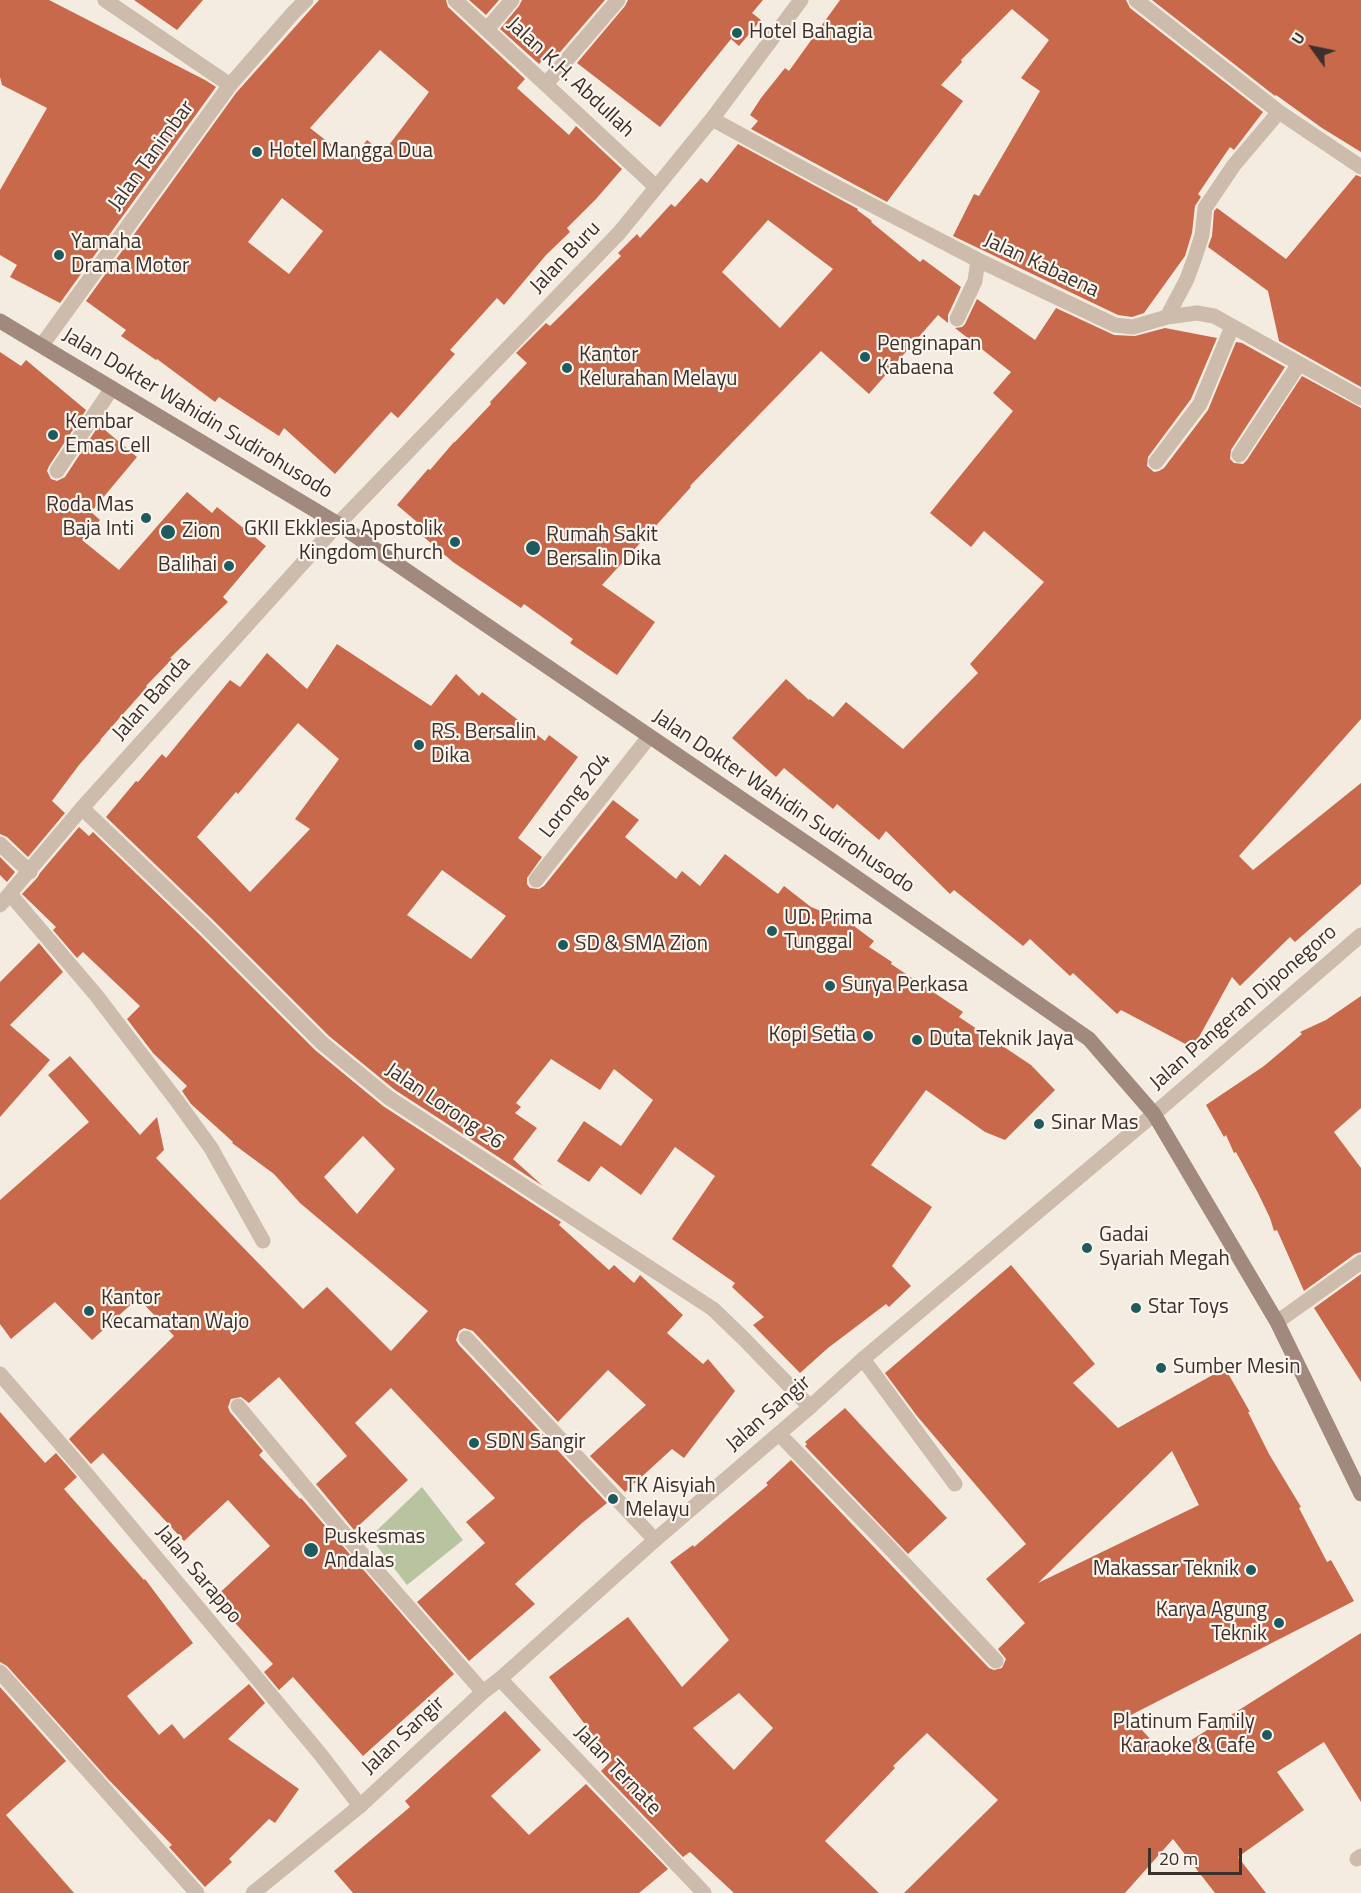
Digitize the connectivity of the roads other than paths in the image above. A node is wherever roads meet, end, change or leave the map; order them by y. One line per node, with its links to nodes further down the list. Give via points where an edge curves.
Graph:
1 (105, 0): 10 (street)
2 (306, 0): 10 (street, Jalan Tanimbar)
3 (455, 0): 8 (street, Jalan K.H. Abdullah)
4 (512, 0): 8 (street)
5 (618, 0): 9 (street)
6 (801, 0): 12 (street, Jalan Buru)
7 (1136, 0): 11 (street)
8 (487, 29): 9 (street, Jalan K.H. Abdullah)
9 (546, 84): 14 (street, Jalan K.H. Abdullah)
10 (230, 85): 20 (street, Jalan Tanimbar)
11 (1279, 112): 13 (street); 16 (street, via 1234,165 1205,208 1202,235 1187,279)
12 (712, 118): 14 (street, Jalan Buru); 15 (street, Jalan Kabaena)
13 (1361, 167)
14 (656, 187): 27 (street, Jalan Buru, via 619,233)
15 (978, 260): 16 (street, Jalan Kabaena, via 1115,325 1133,327); 17 (street, via 975,281)
16 (1167, 317): 19 (street, Jalan Kabaena, via 1214,316)
17 (957, 319)
18 (0, 321): 20 (main road, Jalan Dokter Wahidin Sudirohusodo)
19 (1232, 327): 21 (street, Jalan Kabaena); 25 (street, via 1200,404)
20 (42, 345): 22 (main road, Jalan Dokter Wahidin Sudirohusodo)
21 (1299, 364): 23 (street, Jalan Kabaena); 24 (street)
22 (112, 388): 26 (street); 27 (main road, Jalan Dokter Wahidin Sudirohusodo)
23 (1361, 398)
24 (1239, 455)
25 (1156, 462)
26 (57, 471)
27 (338, 524): 28 (main road, Jalan Dokter Wahidin Sudirohusodo); 29 (street, Jalan Banda)
28 (649, 737): 32 (street, Lorong 204); 35 (main road, Jalan Dokter Wahidin Sudirohusodo, via 1089,1039)
29 (82, 808): 31 (street, Jalan Banda); 43 (street, Jalan Lorong 26, via 322,1043 372,1085 713,1309)
30 (0, 844): 31 (street)
31 (30, 872): 33 (street, Jalan Banda)
32 (536, 880)
33 (5, 899): 36 (street, via 96,995 184,1110 211,1148)
34 (1361, 935): 35 (street, Jalan Pangeran Diponegoro)
35 (1154, 1114): 38 (main road, Jalan Dokter Wahidin Sudirohusodo); 40 (street, Jalan Sangir)
36 (262, 1242)
37 (1361, 1262): 38 (street)
38 (1277, 1322): 46 (main road, Jalan Dokter Wahidin Sudirohusodo)
39 (466, 1338): 47 (street)
40 (863, 1359): 43 (street, Jalan Sangir); 45 (street)
41 (0, 1374): 52 (street, Jalan Sarappo)
42 (238, 1406): 51 (street)
43 (810, 1407): 44 (street, Jalan Sangir)
44 (779, 1434): 47 (street, Jalan Sangir); 48 (street)
45 (955, 1484)
46 (1361, 1494)
47 (655, 1540): 50 (street, Jalan Sangir)
48 (996, 1661)
49 (0, 1672): 53 (street)
50 (500, 1679): 51 (street, Jalan Sangir); 55 (street, Jalan Ternate)
51 (483, 1692): 52 (street, Jalan Sangir)
52 (360, 1806): 54 (street, Jalan Sangir)
53 (197, 1893)
54 (253, 1893)
55 (704, 1893)

